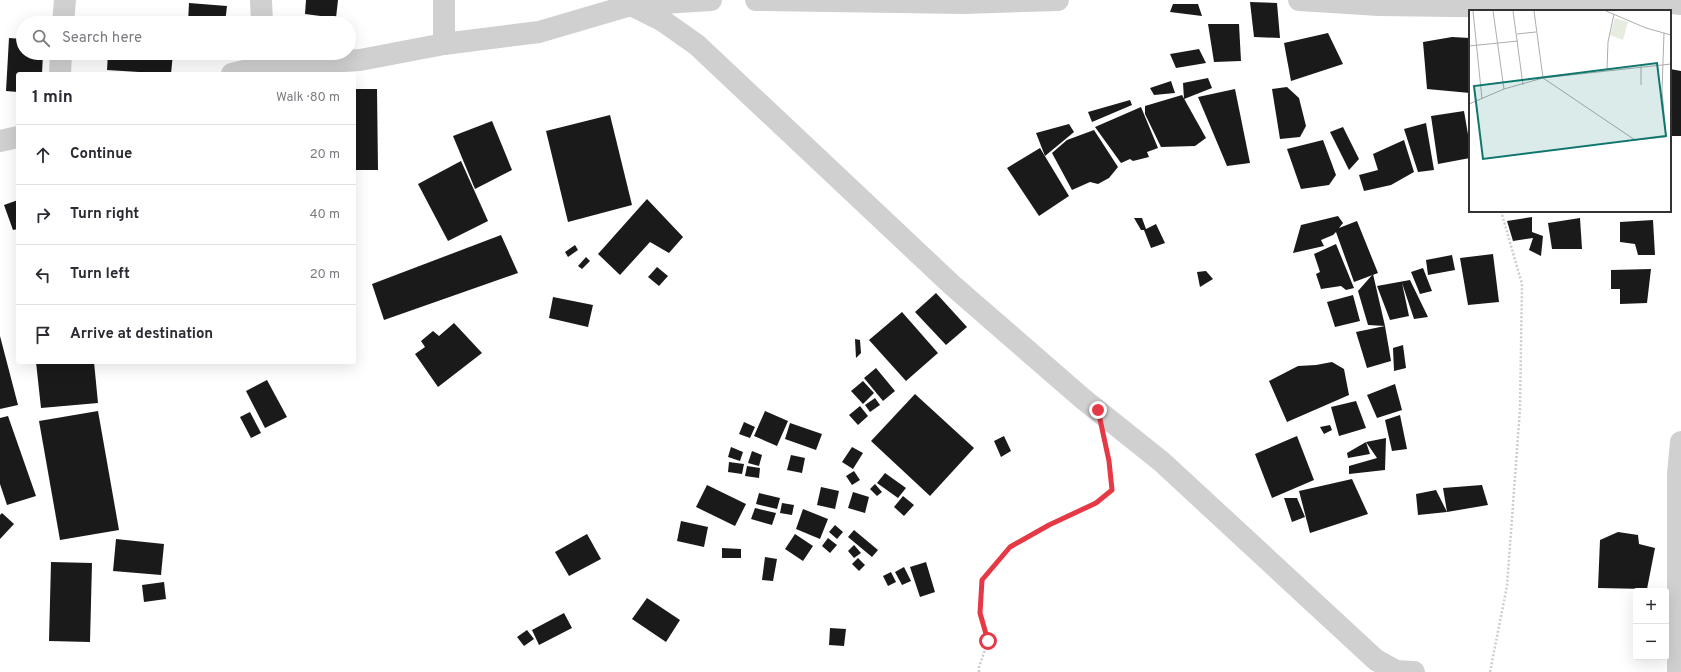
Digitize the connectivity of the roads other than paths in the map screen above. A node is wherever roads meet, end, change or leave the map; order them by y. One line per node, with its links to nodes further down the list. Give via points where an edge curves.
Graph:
1 (65, 0): 11 (street)
2 (261, 0): 12 (street)
3 (444, 0): 13 (street)
4 (711, 0): 8 (street)
5 (756, 0): 6 (street, via 963,3)
6 (1058, 0)
7 (1299, 0): 10 (street)
8 (631, 2): 13 (street, via 539,32); 21 (street, via 697,45 952,285 1082,398 1162,462 1376,660 1396,671)
9 (1681, 4): 10 (street, via 1647,0)
10 (1533, 9)
11 (64, 16)
12 (262, 16)
13 (444, 44): 15 (street, via 360,60)
14 (61, 60): 16 (street)
15 (263, 60): 17 (street)
16 (60, 72)
17 (236, 72)
18 (16, 137): 19 (street)
19 (0, 141)
20 (1681, 442): 22 (street, via 1678,474)
21 (1414, 672)
22 (1678, 672)

